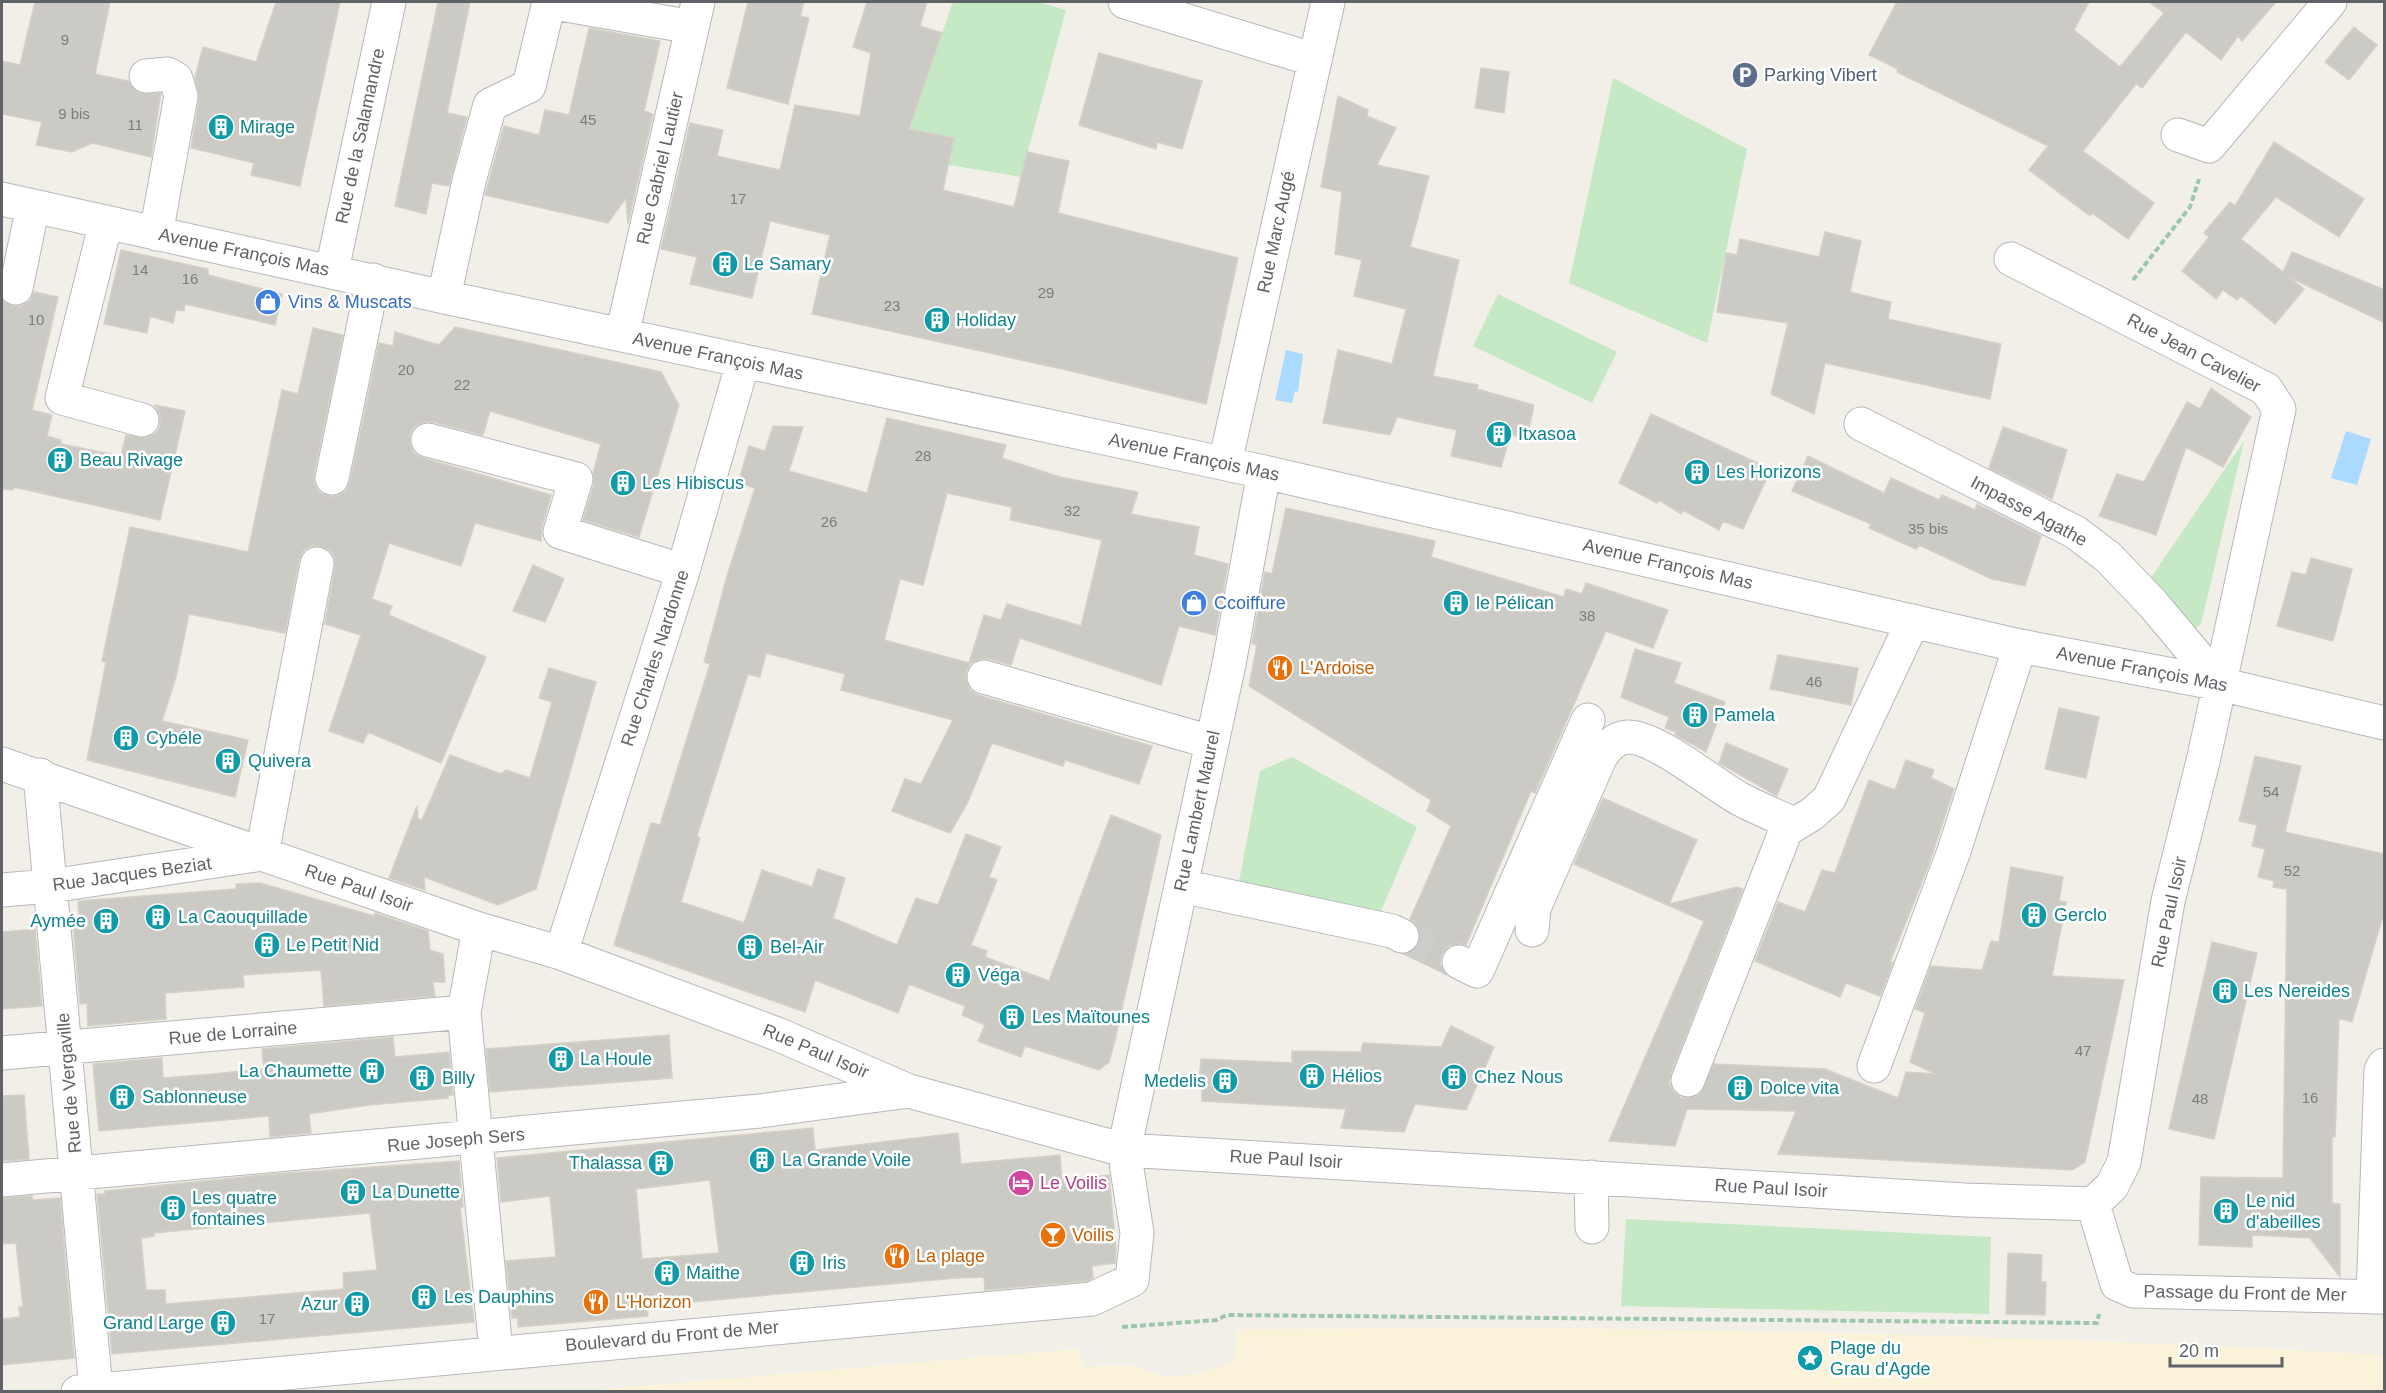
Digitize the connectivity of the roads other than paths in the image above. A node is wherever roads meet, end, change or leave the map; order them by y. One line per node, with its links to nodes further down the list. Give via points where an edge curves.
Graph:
1 (388, 2): 14 (street, Rue de la Salamandre)
2 (1125, 2): 6 (street)
3 (1328, 2): 6 (street, Rue Marc Augé)
4 (2330, 2): 8 (street, via 2209,146)
5 (695, 14): 17 (street, via 549,2 529,86 490,105); 18 (street, Rue Gabriel Lautier)
6 (1314, 60): 23 (street, Rue Marc Augé)
7 (146, 76): 12 (street, via 168,74 176,79 181,96)
8 (2178, 135)
9 (2, 199): 10 (street, Avenue François Mas)
10 (33, 206): 11 (street, Avenue François Mas); 16 (street)
11 (106, 222): 12 (street, Avenue François Mas); 20 (street, via 62,398)
12 (156, 234): 14 (street, Avenue François Mas)
13 (2011, 259): 31 (street, Rue Jean Cavelier, via 2266,389 2279,409)
14 (332, 270): 15 (street, Avenue François Mas)
15 (373, 280): 17 (street, Avenue François Mas); 25 (street)
16 (16, 288)
17 (444, 297): 18 (street, Avenue François Mas)
18 (622, 335): 19 (street, Avenue François Mas)
19 (743, 362): 23 (street, Avenue François Mas); 27 (street, Rue Charles Nardonne)
20 (142, 420)
21 (1861, 424): 31 (street, Impasse Agathe, via 2075,532 2108,557 2153,604)
22 (428, 440): 27 (street, via 576,479 560,532)
23 (1225, 463): 24 (street, Avenue François Mas)
24 (1264, 472): 28 (street, Avenue François Mas); 34 (street, Rue Lambert Maurel)
25 (332, 478)
26 (317, 564): 38 (street)
27 (683, 570): 45 (street, Rue Charles Nardonne)
28 (1913, 621): 29 (street, Avenue François Mas); 37 (street, via 1829,799)
29 (2020, 646): 31 (street, Avenue François Mas); 51 (street, via 1954,851)
30 (984, 677): 34 (street)
31 (2220, 684): 33 (street, Avenue François Mas); 59 (street, Rue Paul Isoir, via 2168,901 2124,1162 2112,1186)
32 (1588, 720): 46 (street, via 1477,971)
33 (2385, 723)
34 (1211, 742): 40 (street, Rue Lambert Maurel)
35 (2, 765): 36 (street, Rue Paul Isoir)
36 (40, 776): 38 (street, Rue Paul Isoir); 39 (street, Rue de Vergaville)
37 (1794, 824): 43 (street, via 1739,799 1644,741 1629,737 1616,740 1607,746 1595,769 1534,908); 52 (street, via 1786,830)
38 (262, 854): 39 (street, Rue Jacques Beziat); 42 (street, Rue Paul Isoir)
39 (51, 886): 41 (street, Rue Jacques Beziat); 48 (street, Rue de Vergaville)
40 (1181, 886): 44 (street); 55 (street, Rue Lambert Maurel)
41 (2, 890)
42 (479, 929): 45 (street, Rue Paul Isoir); 47 (street)
43 (1532, 930)
44 (1402, 936)
45 (561, 953): 53 (street, Rue Paul Isoir, via 777,1034)
46 (1459, 962)
47 (464, 1011): 48 (street, Rue de Lorraine); 54 (street)
48 (66, 1048): 49 (street, Rue de Lorraine); 56 (street, Rue de Vergaville)
49 (2, 1053)
50 (2385, 1065): 61 (street, via 2381,1070)
51 (1874, 1066)
52 (1688, 1080)
53 (909, 1090): 54 (street, Rue Joseph Sers, via 760,1111); 55 (street, Rue Paul Isoir)
54 (476, 1138): 56 (street, Rue Joseph Sers); 62 (street)
55 (1124, 1150): 57 (street, Rue Paul Isoir); 62 (street, Boulevard du Front de Mer, via 1137,1233 1132,1280 1092,1299)
56 (78, 1174): 58 (street, Rue Joseph Sers); 63 (street, Rue de Vergaville)
57 (1592, 1177): 59 (street, Rue Paul Isoir); 60 (street)
58 (2, 1180)
59 (2093, 1204): 61 (street, Passage du Front de Mer, via 2117,1284 2133,1291)
60 (1592, 1227)
61 (2379, 1297)
62 (496, 1352): 63 (street, Boulevard du Front de Mer)
63 (87, 1391)

